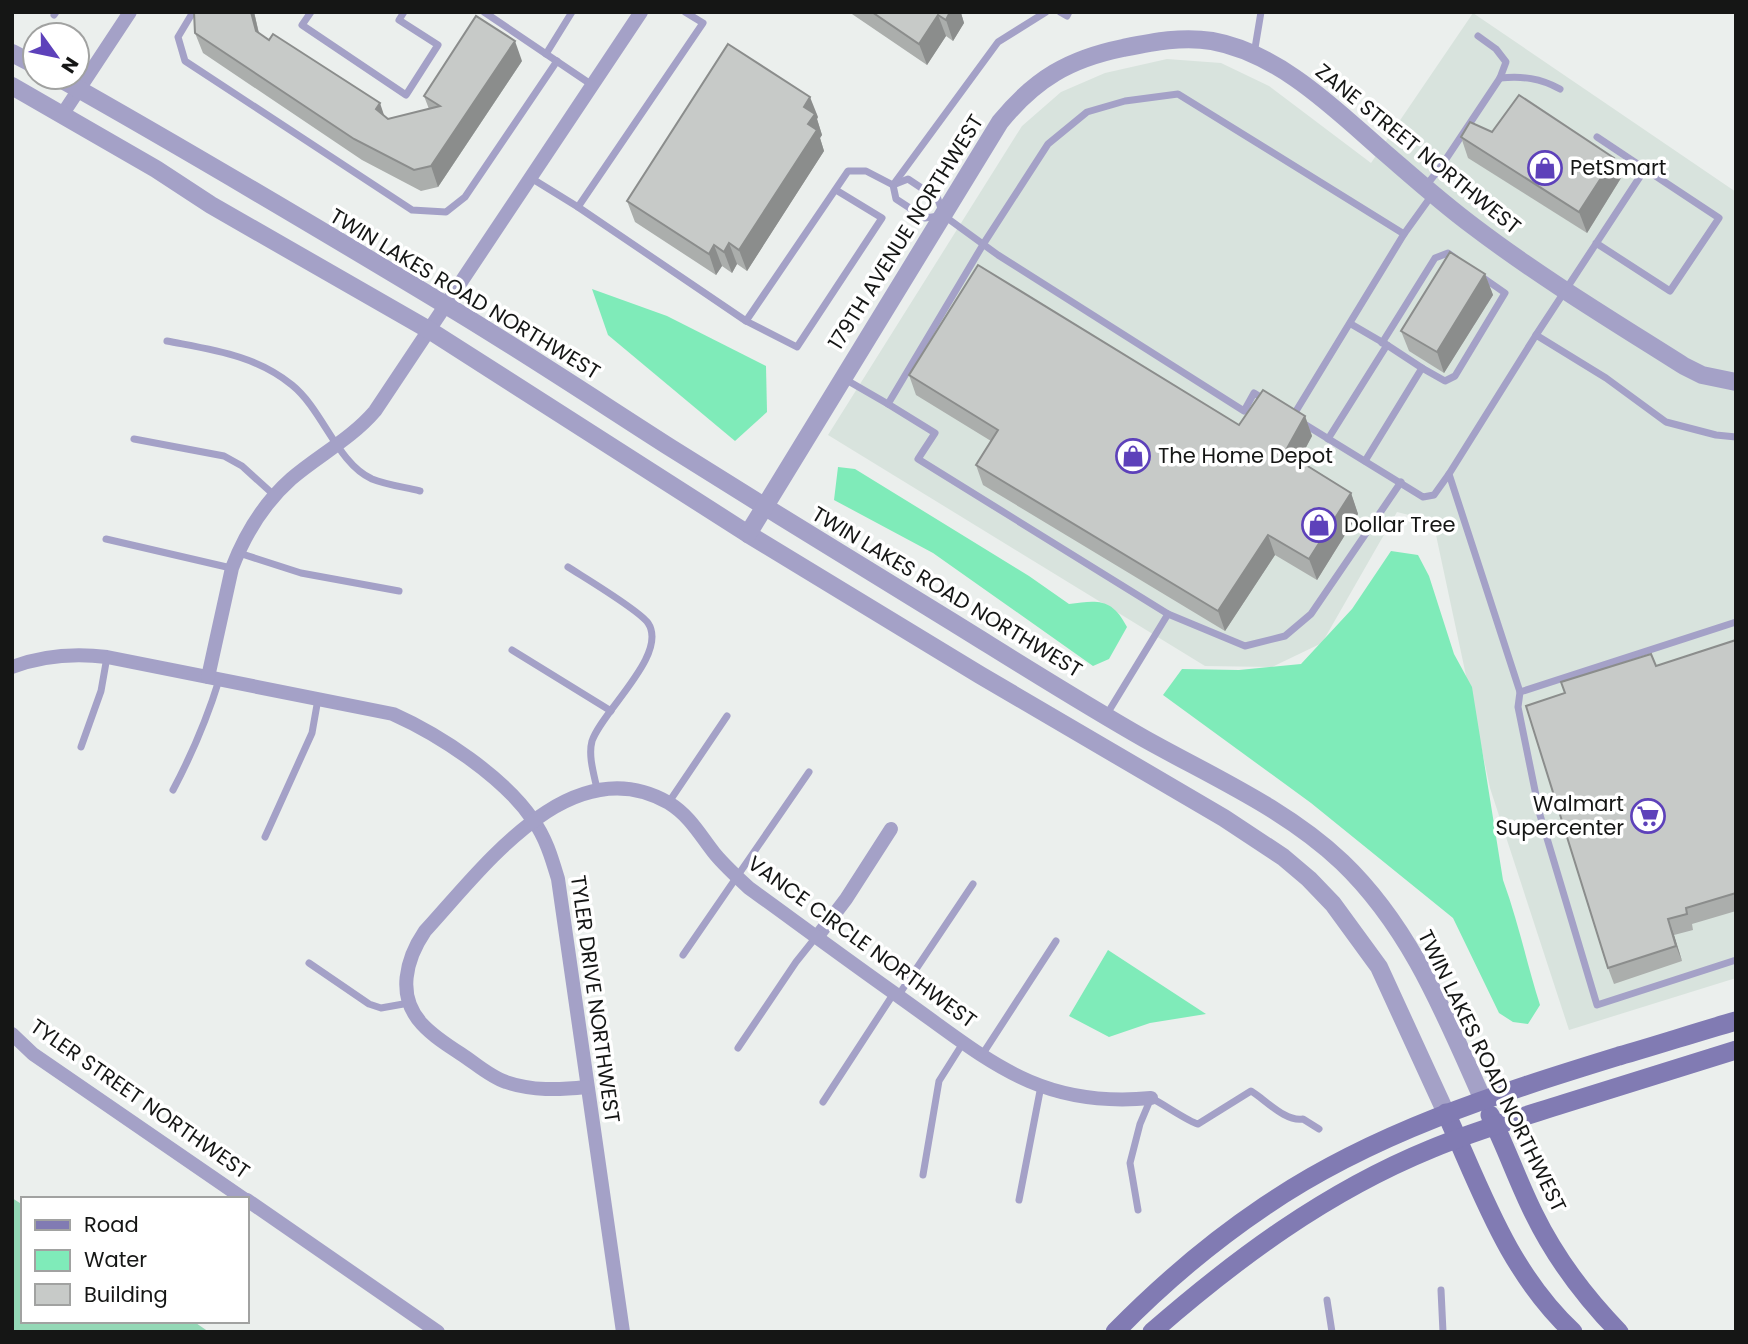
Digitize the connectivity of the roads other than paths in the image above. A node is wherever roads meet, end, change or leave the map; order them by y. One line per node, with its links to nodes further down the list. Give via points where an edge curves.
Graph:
1 (130, 12): 18 (street)
2 (193, 12): 17 (lane, via 178,37 184,61 412,211 446,212 465,197)
3 (311, 12): 4 (lane, via 302,25 406,95 438,46 399,20)
4 (404, 12)
5 (484, 12): 15 (lane)
6 (572, 12): 15 (lane)
7 (641, 12): 21 (street)
8 (685, 12): 32 (lane, via 703,23)
9 (1046, 12): 29 (lane, via 998,42)
10 (1059, 12): 11 (lane, via 1066,16)
11 (1069, 12)
12 (1261, 12): 16 (lane)
13 (1478, 36): 19 (lane, via 1506,62)
14 (1170, 40): 16 (street, ZANE STREET NORTHWEST, via 1214,42); 33 (street, 179TH AVENUE NORTHWEST, via 1068,64 1033,87 1000,122)
15 (546, 54): 17 (lane)
16 (1254, 55): 31 (street, ZANE STREET NORTHWEST, via 1327,103)
17 (557, 61): 21 (lane)
18 (91, 71)
19 (1500, 78): 22 (lane, via 1524,76); 31 (lane)
20 (12, 86): 25 (street)
21 (593, 86): 28 (street)
22 (1560, 89)
23 (78, 91): 25 (street)
24 (82, 91): 40 (street, TWIN LAKES ROAD NORTHWEST)
25 (62, 115): 43 (street)
26 (1597, 137): 27 (lane)
27 (1644, 169): 36 (lane); 36 (lane, via 1718,218 1670,291)
28 (530, 178): 32 (lane); 40 (street)
29 (893, 185): 30 (lane, via 866,171 848,172); 33 (lane, via 896,199 925,218); 33 (lane, via 908,179 938,199)
30 (836, 190): 41 (lane); 41 (lane, via 882,218 797,347)
31 (1429, 191): 34 (lane); 39 (street, ZANE STREET NORTHWEST)
32 (578, 207): 41 (lane)
33 (943, 215): 35 (lane); 48 (street, 179TH AVENUE NORTHWEST)
34 (1404, 234): 35 (lane, via 1178,94 1087,112 1048,144); 42 (lane)
35 (984, 243): 50 (lane); 51 (lane, via 1244,411 1254,393)
36 (1596, 243): 39 (lane)
37 (1460, 261): 46 (lane, via 1448,253 1435,258)
38 (1471, 269): 47 (lane, via 1506,293 1455,376 1445,381)
39 (1566, 290): 44 (lane); 49 (street, ZANE STREET NORTHWEST, via 1684,366)
40 (446, 305): 43 (street); 63 (street, TWIN LAKES ROAD NORTHWEST)
41 (746, 321)
42 (1351, 324): 46 (lane); 53 (lane)
43 (429, 330): 57 (street, via 375,411); 64 (street)
44 (1536, 334): 54 (lane, via 1666,422); 59 (lane)
45 (167, 341): 57 (lane, via 240,356 271,371 305,398)
46 (1384, 344): 47 (lane); 56 (lane)
47 (1422, 368): 58 (lane)
48 (842, 378): 50 (lane); 63 (street, 179TH AVENUE NORTHWEST)
49 (1736, 382)
50 (888, 404): 70 (lane, via 935,433 918,459)
51 (1273, 405)
52 (1283, 411): 53 (lane)
53 (1293, 417): 56 (lane)
54 (1736, 437)
55 (134, 439): 62 (lane, via 224,456)
56 (1328, 439): 58 (lane)
57 (338, 445): 61 (lane, via 372,478); 62 (street)
58 (1365, 461): 60 (lane)
59 (1449, 474): 60 (lane, via 1434,495 1423,497); 76 (lane)
60 (1401, 482): 70 (lane, via 1311,614 1285,636 1245,646)
61 (419, 491)
62 (275, 496): 66 (street)
63 (765, 507): 64 (street, 179TH AVENUE NORTHWEST); 79 (street, TWIN LAKES ROAD NORTHWEST)
64 (748, 534): 109 (street, via 1283,857 1333,904 1379,967)
65 (106, 539): 68 (lane)
66 (238, 553): 68 (street); 69 (lane, via 301,573)
67 (568, 567): 78 (lane, via 651,627 649,654)
68 (232, 568): 75 (street)
69 (399, 592)
70 (1168, 614): 79 (lane)
71 (1736, 622): 76 (lane)
72 (512, 650): 78 (lane)
73 (107, 657): 74 (street, TYLER DRIVE NORTHWEST, via 49,657); 75 (street, TYLER DRIVE NORTHWEST); 81 (lane, via 101,691)
74 (12, 667)
75 (214, 678): 77 (street, TYLER DRIVE NORTHWEST); 84 (lane, via 209,713)
76 (1520, 692): 94 (lane, via 1518,707 1540,815 1597,1005)
77 (318, 698): 86 (street, TYLER DRIVE NORTHWEST, via 393,714 416,724 499,782); 88 (lane, via 312,733)
78 (611, 711): 83 (lane, via 590,749)
79 (1107, 715): 107 (street, TWIN LAKES ROAD NORTHWEST, via 1254,798 1313,838 1349,870 1387,912 1421,965)
80 (727, 716): 85 (lane)
81 (81, 747)
82 (809, 772): 89 (lane)
83 (597, 789): 85 (street, VANCE CIRCLE NORTHWEST, via 628,789); 86 (street, VANCE CIRCLE NORTHWEST)
84 (173, 790)
85 (669, 803): 89 (street, VANCE CIRCLE NORTHWEST, via 695,824)
86 (534, 820): 97 (street, VANCE CIRCLE NORTHWEST, via 510,839 414,947 406,978); 105 (street, TYLER DRIVE NORTHWEST, via 558,880)
87 (891, 829): 91 (street)
88 (265, 837)
89 (738, 878): 91 (street, VANCE CIRCLE NORTHWEST); 93 (lane)
90 (973, 884): 96 (lane)
91 (817, 937): 96 (street, VANCE CIRCLE NORTHWEST); 101 (lane)
92 (1056, 941): 103 (lane)
93 (683, 955)
94 (1736, 960)
95 (309, 963): 97 (lane, via 381,1009)
96 (896, 995): 100 (street, VANCE CIRCLE NORTHWEST); 108 (lane)
97 (410, 1003): 105 (street, via 420,1023 433,1035 498,1079 543,1089)
98 (1736, 1021): 107 (main road)
99 (12, 1034): 114 (street, TYLER STREET NORTHWEST, via 33,1054)
100 (963, 1043): 103 (street, VANCE CIRCLE NORTHWEST); 113 (lane, via 939,1081)
101 (737, 1048)
102 (1736, 1050): 110 (main road)
103 (981, 1056): 104 (street, VANCE CIRCLE NORTHWEST)
104 (1041, 1086): 106 (street, VANCE CIRCLE NORTHWEST, via 1100,1100); 115 (lane)
105 (586, 1087): 121 (street, TYLER DRIVE NORTHWEST)
106 (1151, 1098): 111 (lane, via 1198,1124 1251,1091 1285,1115); 117 (lane, via 1130,1163)
107 (1483, 1100): 109 (main road); 110 (main road, TWIN LAKES ROAD NORTHWEST)
108 (823, 1102)
109 (1446, 1113): 112 (main road); 122 (main road, via 1357,1153 1265,1206 1188,1263)
110 (1495, 1126): 112 (main road); 127 (main road, TWIN LAKES ROAD NORTHWEST, via 1550,1242)
111 (1319, 1129)
112 (1458, 1139): 123 (main road, via 1382,1172 1281,1229); 126 (main road, via 1522,1273)
113 (923, 1175)
114 (242, 1197)
115 (1019, 1200)
116 (248, 1201): 120 (street, TYLER STREET NORTHWEST)
117 (1138, 1210)
118 (1441, 1290): 125 (lane)
119 (1327, 1300): 124 (lane)
120 (438, 1332)
121 (623, 1332)
122 (1115, 1332)
123 (1152, 1332)
124 (1332, 1332)
125 (1443, 1332)
126 (1573, 1332)
127 (1619, 1332)

